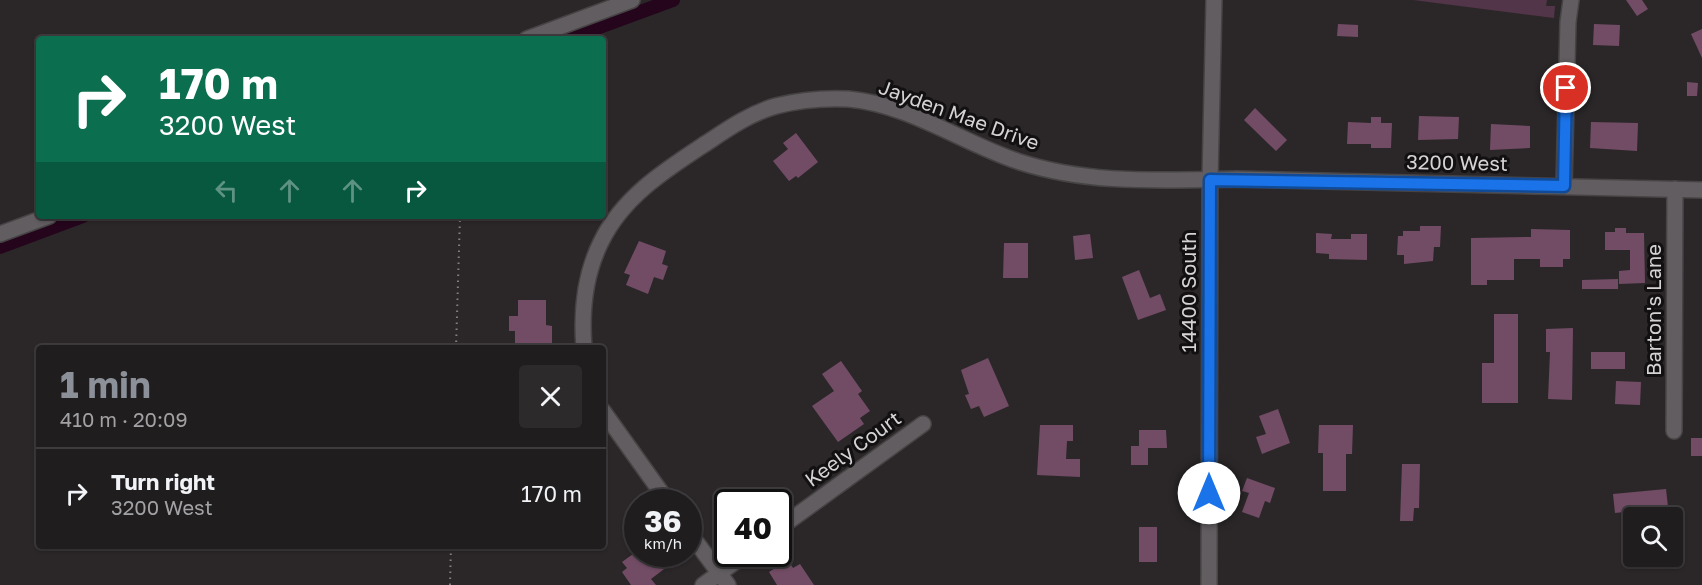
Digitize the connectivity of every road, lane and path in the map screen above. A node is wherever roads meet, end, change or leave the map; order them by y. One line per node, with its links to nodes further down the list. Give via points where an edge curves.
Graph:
1 (632, 0): 4 (street)
2 (1214, 0): 5 (street, 14400 South)
3 (1571, 0): 6 (street)
4 (535, 36)
5 (1210, 180): 6 (street, 3200 West); 13 (street, Jayden Mae Drive, via 1105,179 1041,168 872,103 821,99 774,106 732,126 670,166 629,201 601,241 589,270 583,298); 25 (street, 14400 South)
6 (1564, 186): 7 (street, 3200 West)
7 (1675, 189): 8 (street, 3200 West); 16 (street, Barton's Lane)
8 (1702, 190)
9 (42, 219): 11 (street)
10 (460, 219): 12 (path)
11 (0, 234)
12 (456, 345)
13 (584, 345)
14 (606, 415): 17 (street)
15 (923, 424): 18 (street, Keely Court)
16 (1674, 431)
17 (659, 489)
18 (792, 520)
19 (451, 549): 23 (path)
20 (702, 550): 22 (street)
21 (735, 567): 22 (street)
22 (724, 579): 24 (street)
23 (450, 585)
24 (703, 585)
25 (1209, 585)

